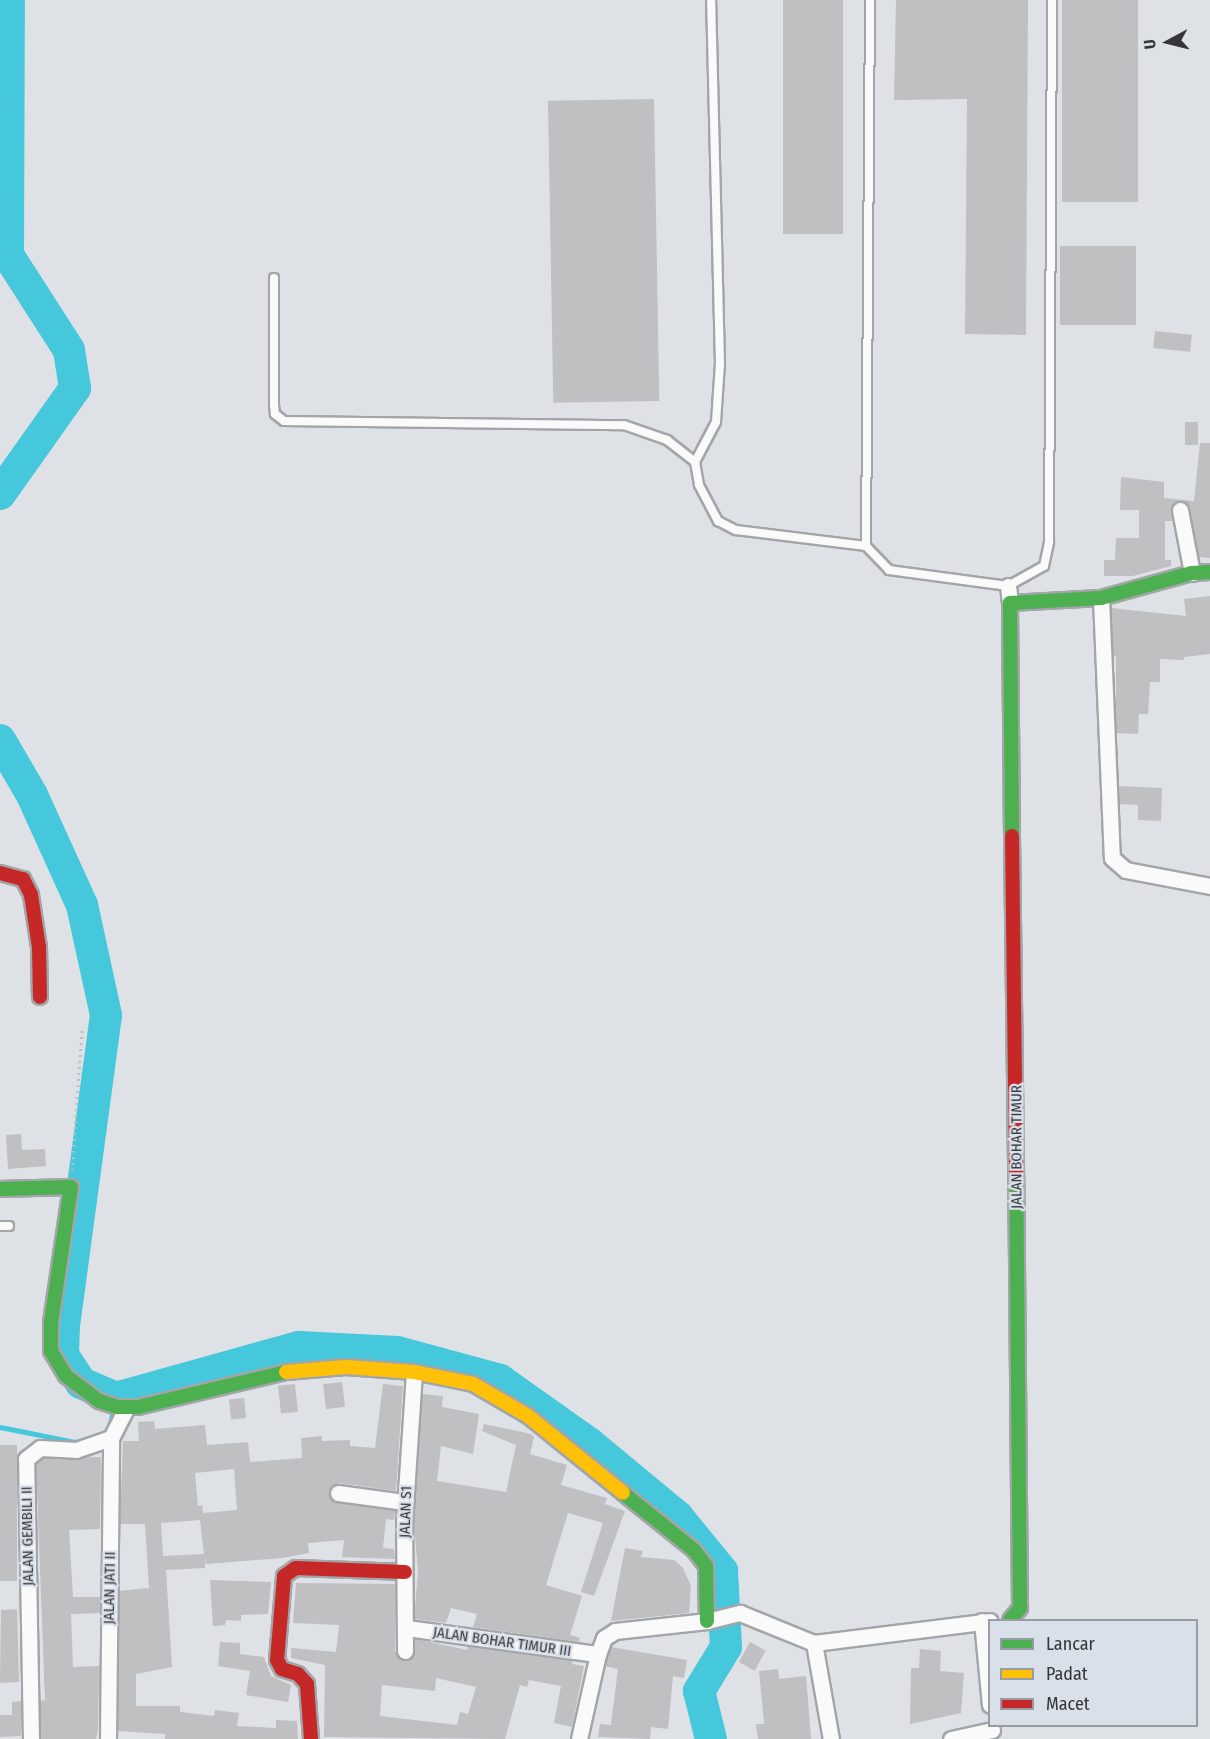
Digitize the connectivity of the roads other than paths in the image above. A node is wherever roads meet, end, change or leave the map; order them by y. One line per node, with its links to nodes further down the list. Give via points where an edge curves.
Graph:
1 (711, 0): 5 (lane, via 720,364 716,422)
2 (870, 0): 7 (lane)
3 (1052, 0): 10 (lane, via 1049,542 1044,566)
4 (274, 278): 5 (lane, via 274,405 275,414 284,421 624,425 667,440)
5 (696, 462): 7 (lane, via 699,485 718,521 736,530)
6 (1180, 510): 9 (street)
7 (866, 546): 10 (lane, via 889,570)
8 (1210, 572): 9 (street)
9 (1192, 573): 11 (street)
10 (1008, 586): 12 (street)
11 (1101, 598): 12 (street); 14 (street, via 1112,858 1126,870)
12 (1010, 603): 25 (street, JALAN BOHAR TIMUR, via 1020,1608)
13 (0, 873): 15 (street, via 23,879 30,895 39,947)
14 (1210, 886)
15 (40, 997)
16 (0, 1189): 20 (street, via 71,1187 51,1323 51,1351 60,1370 74,1384)
17 (0, 1226): 18 (lane)
18 (9, 1226)
19 (414, 1372): 20 (street, via 345,1367 308,1369); 23 (street, JALAN S1); 26 (street, via 461,1380 492,1393 528,1416 678,1537 706,1566)
20 (118, 1407): 21 (street)
21 (111, 1438): 34 (street, JALAN GEMBILI II, via 88,1449 40,1448 26,1459); 35 (street, JALAN JATI II)
22 (338, 1493): 23 (street)
23 (405, 1502): 24 (street, JALAN S1)
24 (405, 1572): 28 (street, JALAN S1); 36 (street, via 296,1568 284,1576 277,1660 282,1669 298,1674 307,1684)
25 (1012, 1619)
26 (710, 1620): 29 (street, via 740,1613); 31 (street, via 615,1631 604,1638)
27 (986, 1621): 29 (street); 32 (street)
28 (407, 1628): 30 (street, JALAN S1); 31 (street, JALAN BOHAR TIMUR III)
29 (814, 1643): 38 (street)
30 (405, 1651)
31 (597, 1654): 37 (street)
32 (988, 1663)
33 (992, 1732): 39 (street)
34 (31, 1739)
35 (108, 1739)
36 (311, 1739)
37 (579, 1739)
38 (831, 1739)
39 (951, 1739)

